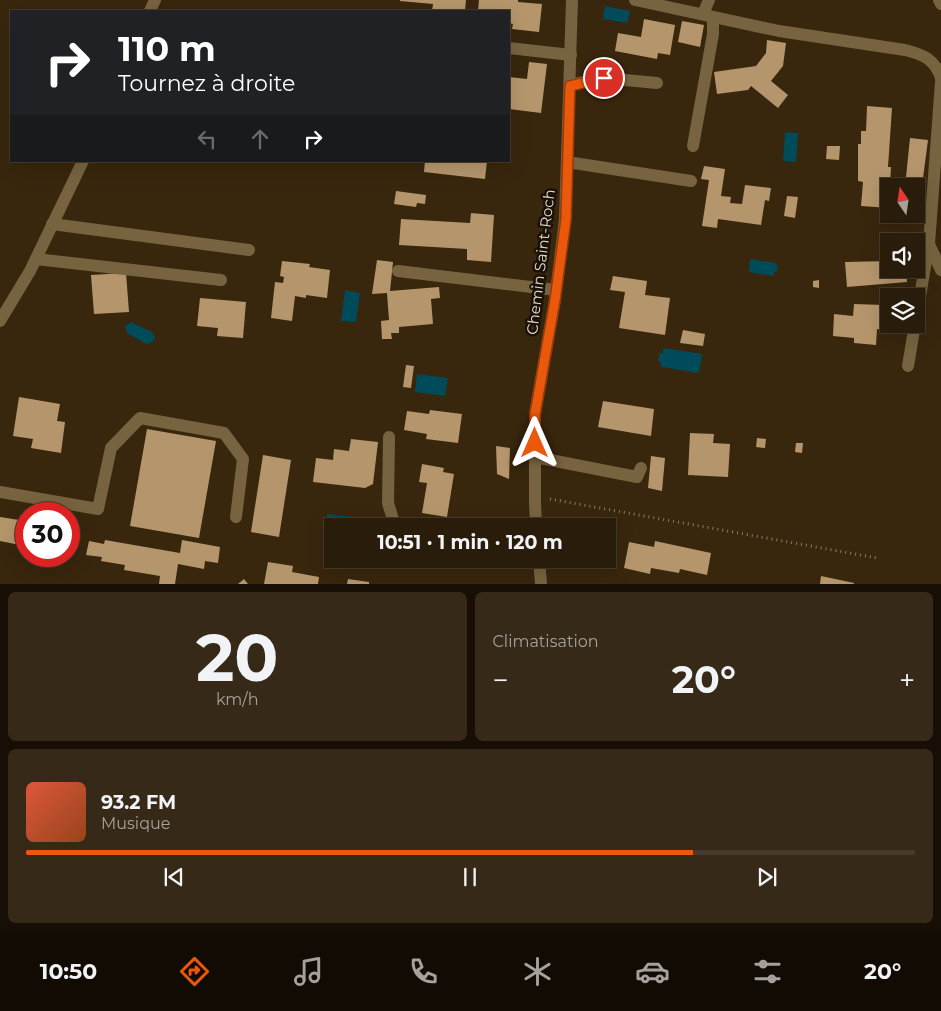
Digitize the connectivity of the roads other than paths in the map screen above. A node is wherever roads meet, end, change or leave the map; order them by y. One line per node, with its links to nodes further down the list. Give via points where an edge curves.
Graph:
1 (572, 0): 8 (street, Chemin Saint-Roch)
2 (635, 0): 6 (street)
3 (709, 0): 6 (street)
4 (939, 0): 5 (street)
5 (941, 4)
6 (708, 15): 9 (street, via 921,54 932,62); 13 (street, via 713,34)
7 (510, 48): 8 (street)
8 (571, 54): 12 (street, Chemin Saint-Roch)
9 (941, 78)
10 (941, 82): 18 (street)
11 (656, 83): 12 (street, via 604,78)
12 (570, 86): 15 (street, Chemin Saint-Roch)
13 (693, 146)
14 (83, 162): 17 (street)
15 (567, 162): 16 (street); 25 (street, Chemin Saint-Roch, via 566,219)
16 (691, 181)
17 (52, 224): 19 (street); 20 (street)
18 (929, 244): 21 (street); 24 (street)
19 (249, 250)
20 (36, 259): 23 (street); 26 (street)
21 (941, 270)
22 (398, 271): 25 (street)
23 (221, 280)
24 (921, 288)
25 (556, 290): 30 (street, Chemin Saint-Roch, via 535,414)
26 (0, 321)
27 (914, 333): 28 (street)
28 (908, 366)
29 (389, 437): 34 (street, via 388,503)
30 (535, 457): 31 (street, via 637,477); 35 (street, Chemin Saint-Roch)
31 (641, 468)
32 (0, 492): 33 (street, via 98,509 111,448 140,418 224,433 243,458)
33 (236, 517)
34 (393, 518)
35 (536, 518)
36 (540, 568): 37 (street)
37 (541, 584)

